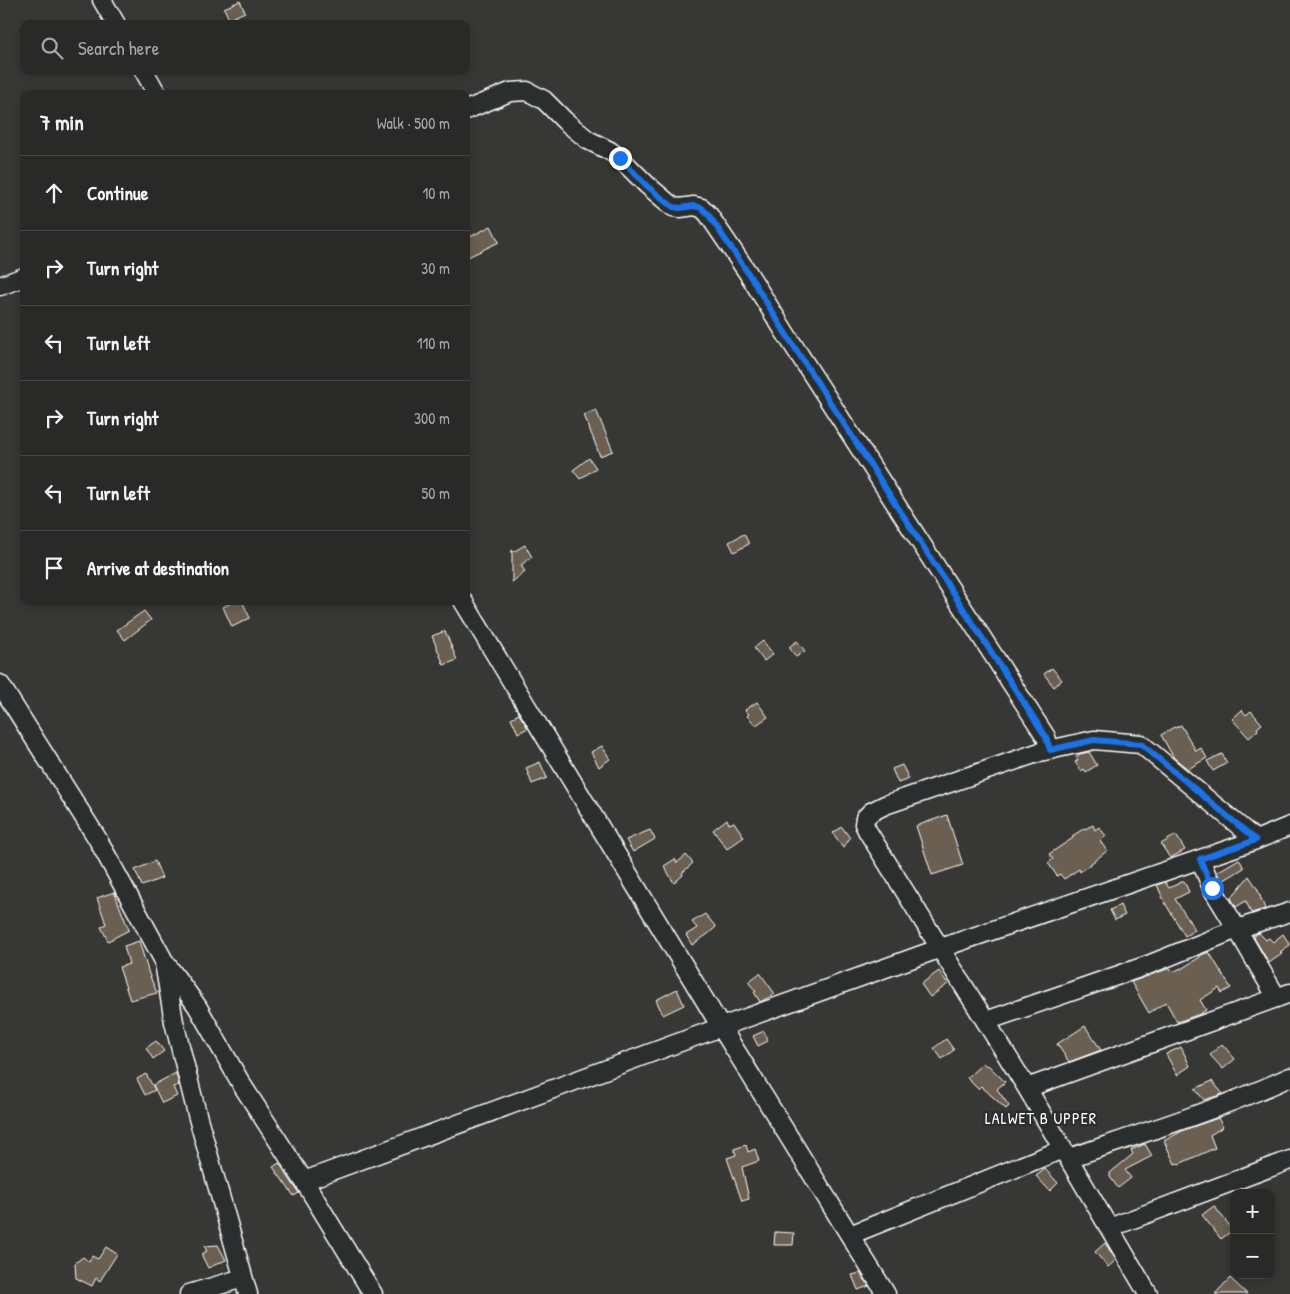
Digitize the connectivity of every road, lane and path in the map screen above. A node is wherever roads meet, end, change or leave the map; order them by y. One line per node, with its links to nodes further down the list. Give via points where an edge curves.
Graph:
1 (102, 0): 2 (street)
2 (114, 20)
3 (146, 75): 4 (street)
4 (155, 90)
5 (470, 108): 10 (street, via 510,92 527,91 544,100 588,140 620,158 673,207 694,206 708,214 1046,737)
6 (20, 278): 7 (street)
7 (0, 286)
8 (465, 605): 20 (street)
9 (0, 684): 17 (street, via 97,838)
10 (1050, 750): 12 (street, via 1094,740 1141,744); 16 (street, via 885,805 864,818 868,832)
11 (1290, 826): 12 (street)
12 (1256, 840): 13 (street)
13 (1200, 859): 15 (street, via 1212,888); 16 (street)
14 (1290, 912): 15 (street)
15 (1237, 929): 18 (street); 19 (street, via 1148,965)
16 (941, 948): 19 (street); 20 (street)
17 (164, 960): 25 (street, via 197,1006 242,1085); 28 (street, via 174,1022)
18 (1283, 996): 22 (street)
19 (986, 1021): 22 (street)
20 (721, 1027): 25 (street); 27 (street)
21 (1290, 1077): 23 (street, via 1163,1127)
22 (1027, 1088): 23 (street)
23 (1066, 1154): 26 (street); 27 (street)
24 (1290, 1160): 26 (street)
25 (304, 1181): 30 (street)
26 (1109, 1228): 32 (street)
27 (850, 1235): 31 (street)
28 (245, 1286): 29 (street)
29 (189, 1294)
30 (373, 1294)
31 (886, 1294)
32 (1148, 1294)

